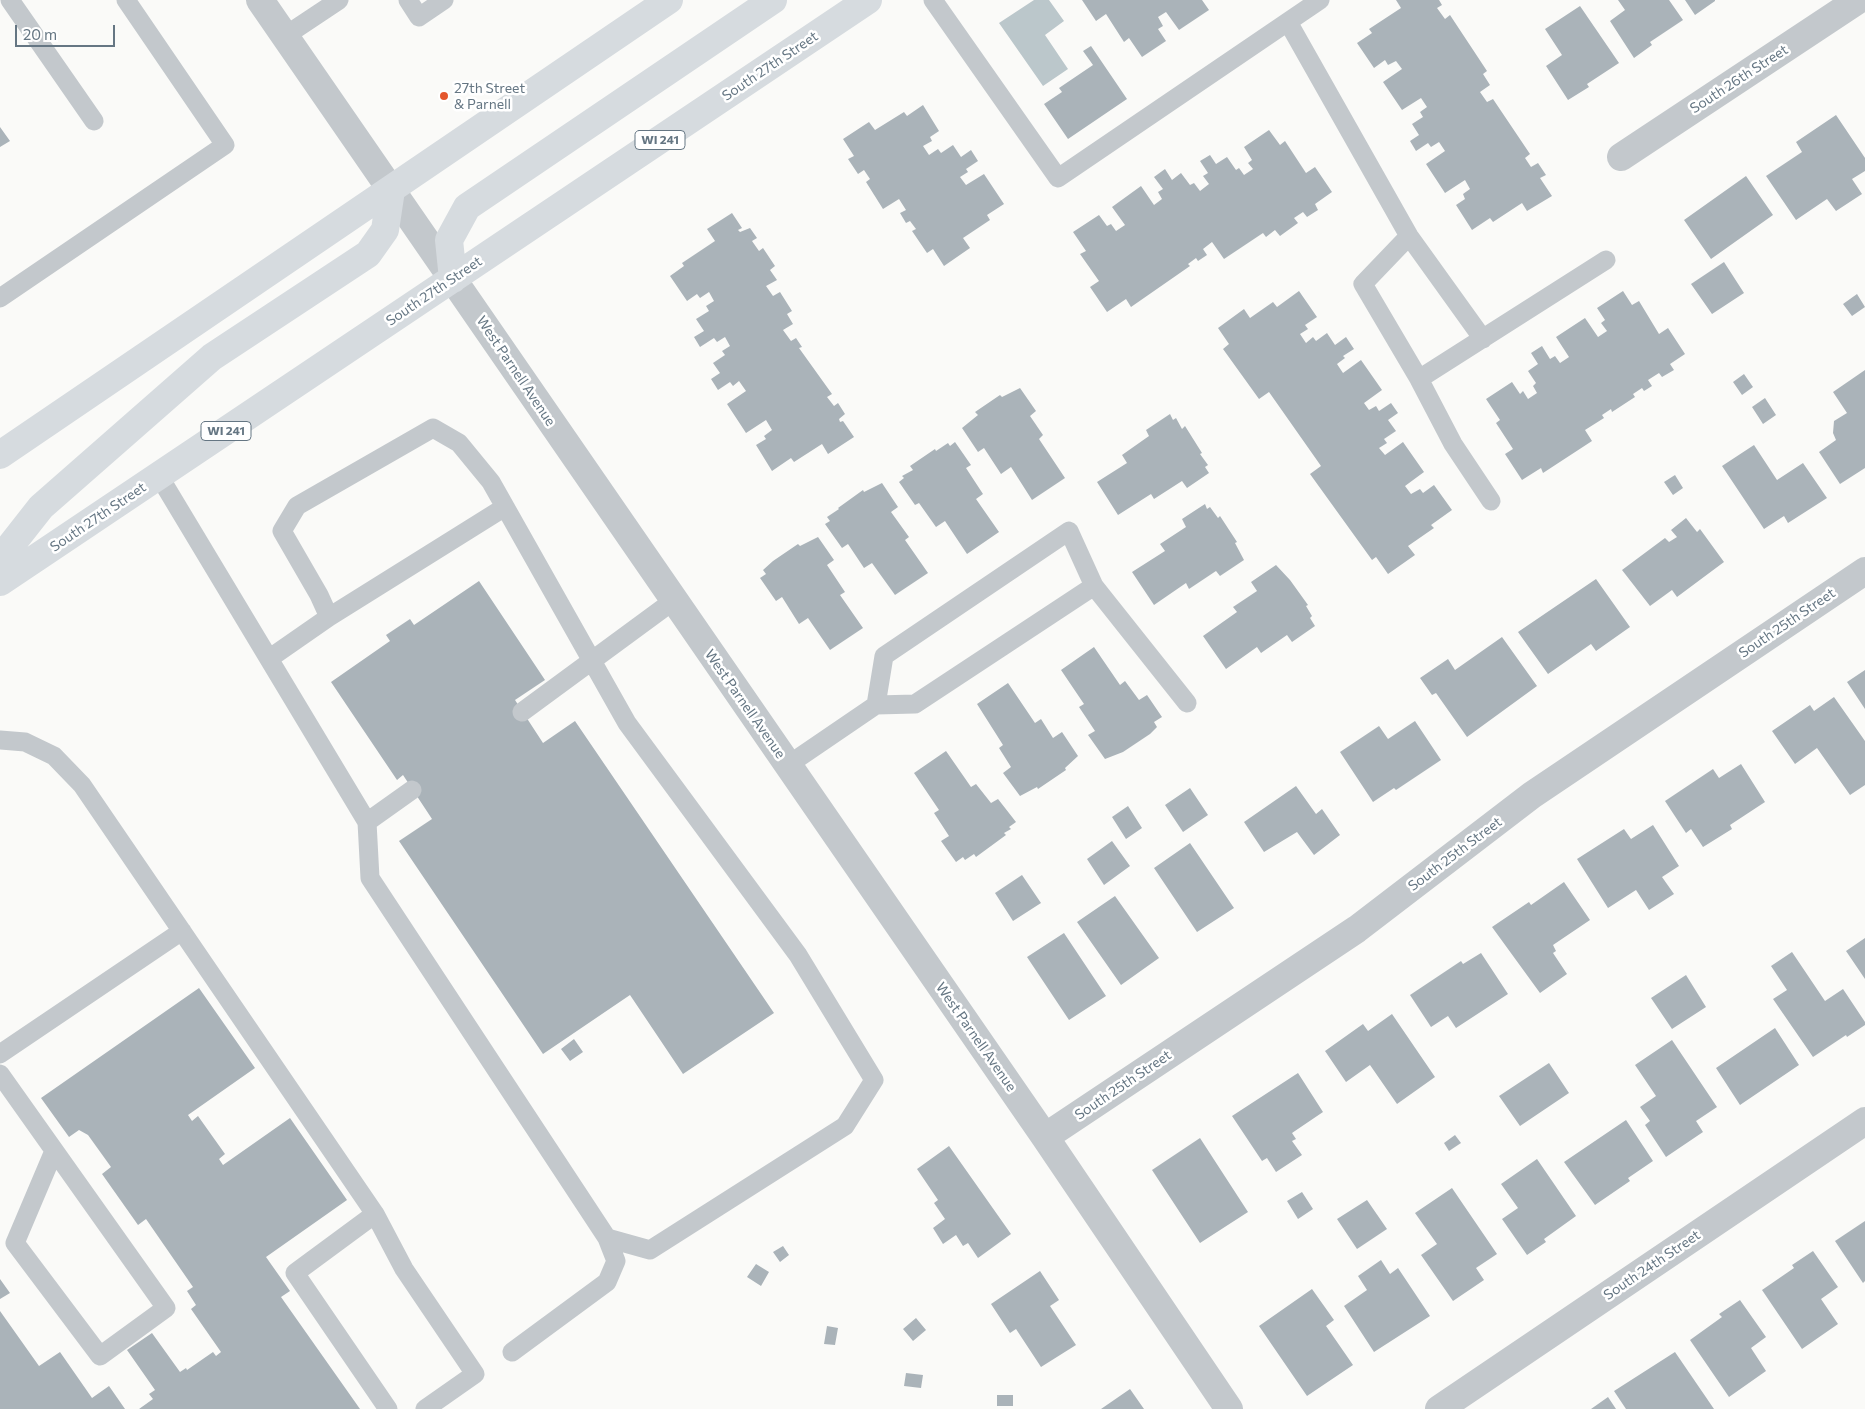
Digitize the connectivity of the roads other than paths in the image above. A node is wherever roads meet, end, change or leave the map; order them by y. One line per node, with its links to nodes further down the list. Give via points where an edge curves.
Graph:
1 (10, 0): 15 (lane)
2 (126, 0): 21 (lane, via 225,145)
3 (260, 0): 14 (street, West Parnell Avenue)
4 (339, 0): 14 (lane)
5 (408, 0): 6 (lane, via 420,17)
6 (444, 0)
7 (669, 0): 17 (main road)
8 (773, 0): 20 (main road, via 467,207 449,240)
9 (868, 0): 20 (main road, South 27th Street / WI 241)
10 (933, 0): 13 (lane, via 1058,178)
11 (1320, 0): 13 (lane)
12 (1858, 0): 16 (street, South 26th Street)
13 (1288, 22): 18 (lane)
14 (286, 36): 17 (street, West Parnell Avenue)
15 (94, 121)
16 (1621, 157)
17 (391, 190): 20 (street, West Parnell Avenue); 24 (main road); 28 (main road, via 385,230 368,254 212,357 41,507)
18 (1409, 236): 22 (lane); 23 (lane, via 1363,284)
19 (1606, 260): 22 (lane)
20 (452, 279): 25 (main road, South 27th Street / WI 241); 32 (street, West Parnell Avenue)
21 (0, 298)
22 (1483, 339): 23 (lane)
23 (1419, 379): 26 (lane, via 1453,444)
24 (0, 455)
25 (159, 476): 30 (main road, South 27th Street / WI 241); 34 (lane)
26 (1491, 502)
27 (505, 507): 33 (lane); 33 (lane, via 492,482 459,443 433,428 297,506 282,531 320,595); 35 (lane)
28 (0, 559)
29 (1865, 570): 47 (street, South 25th Street, via 1532,795 1356,929)
30 (0, 582)
31 (1094, 586): 36 (lane); 37 (lane, via 914,704); 37 (lane, via 1069,531 884,656)
32 (673, 601): 35 (lane); 40 (street, West Parnell Avenue)
33 (329, 617): 34 (lane)
34 (270, 658): 42 (lane)
35 (591, 659): 38 (lane); 50 (lane, via 627,723 798,955 874,1080 845,1126 650,1250)
36 (1187, 703)
37 (876, 705): 40 (lane)
38 (522, 712)
39 (0, 740): 43 (lane, via 25,742 54,756 82,785)
40 (788, 765): 47 (street, West Parnell Avenue)
41 (412, 790): 42 (lane)
42 (367, 822): 50 (lane, via 370,878)
43 (182, 931): 44 (lane); 49 (lane)
44 (0, 1054)
45 (0, 1074): 48 (lane)
46 (1865, 1121): 55 (street, South 24th Street)
47 (1045, 1138): 54 (street, West Parnell Avenue)
48 (54, 1151): 48 (lane, via 15,1243 100,1356 166,1308)
49 (376, 1214): 52 (lane, via 294,1273); 53 (lane, via 404,1269 475,1374)
50 (607, 1238): 51 (lane, via 616,1261 607,1282)
51 (512, 1352)
52 (388, 1409)
53 (425, 1409)
54 (1229, 1409)
55 (1439, 1409)

